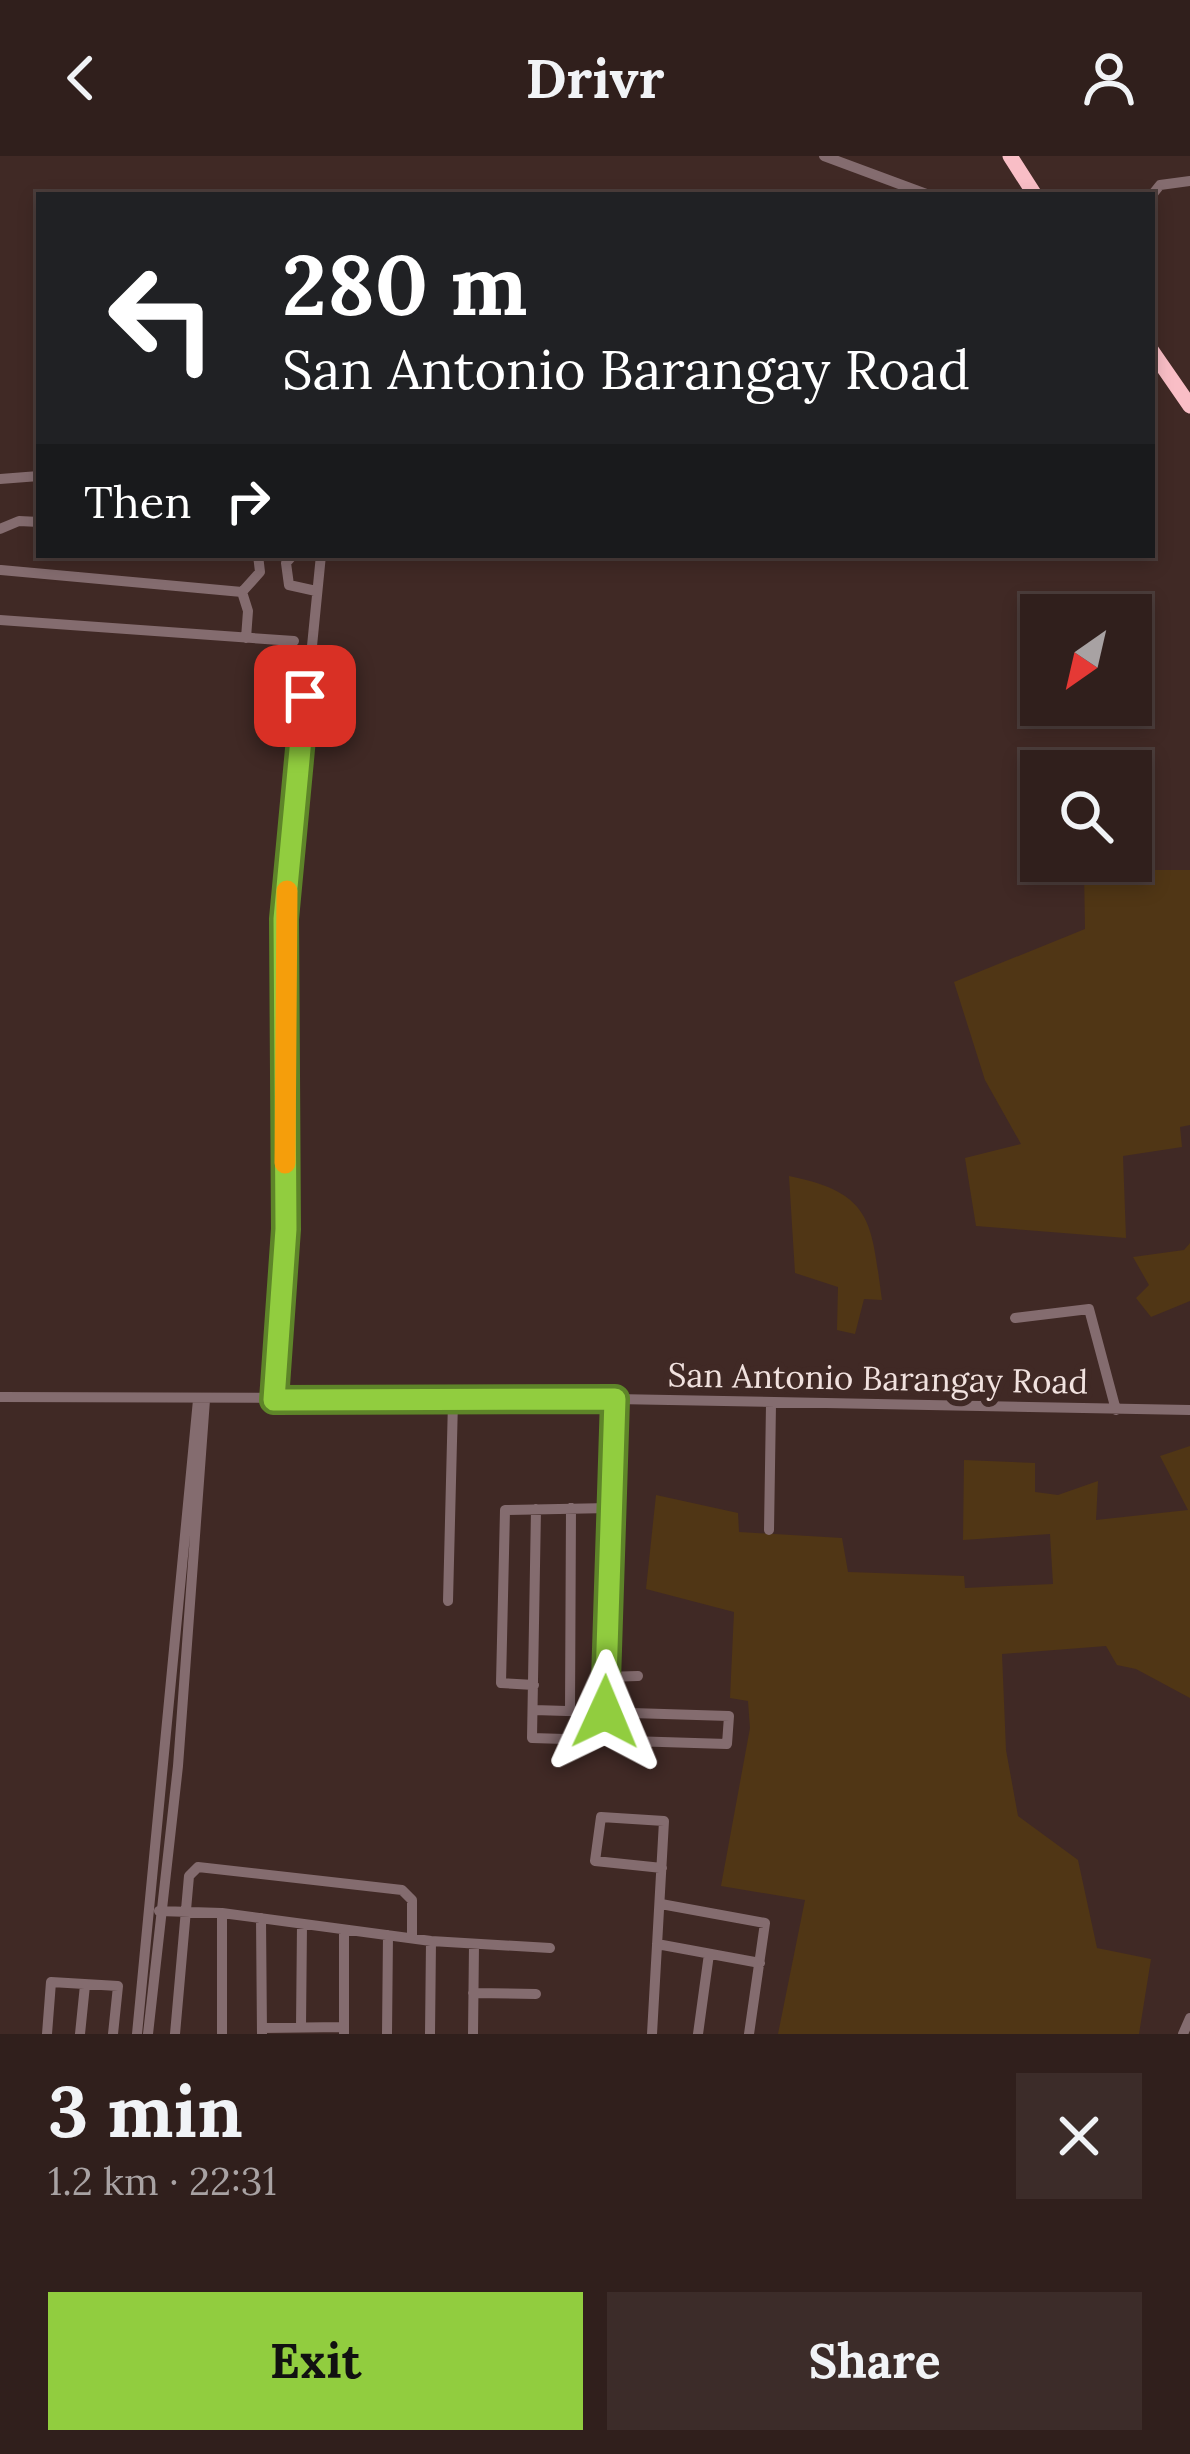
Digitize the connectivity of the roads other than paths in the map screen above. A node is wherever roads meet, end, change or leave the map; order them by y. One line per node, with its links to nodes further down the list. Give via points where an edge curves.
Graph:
1 (824, 156): 4 (street)
2 (1010, 156): 5 (highway)
3 (1190, 181): 6 (street)
4 (921, 192)
5 (1034, 192)
6 (1154, 192)
7 (1155, 355): 9 (highway)
8 (1155, 372): 10 (highway)
9 (1190, 406)
10 (1190, 420)
11 (36, 476): 12 (street)
12 (0, 479)
13 (36, 522): 14 (street)
14 (0, 529)
15 (321, 558): 19 (street)
16 (260, 563): 17 (street); 20 (street)
17 (288, 564): 19 (street, via 297,590)
18 (0, 568): 20 (street)
19 (316, 591): 28 (street, via 284,919 286,1229)
20 (242, 592): 22 (street)
21 (0, 620): 22 (street)
22 (246, 638): 23 (street)
23 (294, 641)
24 (1015, 1318): 31 (street, via 1089,1309)
25 (0, 1397): 27 (street, San Antonio Barangay Road)
26 (615, 1399): 29 (street, San Antonio Barangay Road); 30 (street, San Antonio Barangay Road); 34 (street)
27 (202, 1400): 28 (street, San Antonio Barangay Road); 46 (street)
28 (274, 1400): 29 (street, San Antonio Barangay Road)
29 (453, 1402): 37 (street)
30 (771, 1403): 31 (street, San Antonio Barangay Road); 36 (street)
31 (1116, 1410): 32 (street, San Antonio Barangay Road)
32 (1190, 1410)
33 (571, 1508): 34 (street); 35 (street); 42 (street)
34 (610, 1508): 39 (street)
35 (536, 1509): 40 (street); 40 (street, via 505,1510 502,1683)
36 (769, 1530)
37 (448, 1601)
38 (638, 1676): 39 (street)
39 (605, 1677): 43 (street)
40 (535, 1685): 41 (street)
41 (534, 1710): 42 (street); 43 (street, via 532,1738 727,1744 730,1716)
42 (570, 1710): 43 (street)
43 (605, 1712)
44 (662, 1868): 44 (street, via 664,1821 601,1817 595,1861); 45 (street)
45 (662, 1904): 55 (street); 59 (street, via 765,1923)
46 (156, 1910): 47 (street); 70 (street); 71 (street)
47 (185, 1910): 48 (street); 53 (street, via 192,1871 216,1867 402,1890 412,1900); 72 (street)
48 (222, 1913): 49 (street); 73 (street)
49 (261, 1918): 50 (street); 66 (street)
50 (302, 1924): 51 (street); 64 (street)
51 (344, 1930): 52 (street); 65 (street)
52 (388, 1935): 53 (street); 74 (street)
53 (412, 1938): 54 (street)
54 (431, 1941): 56 (street); 75 (street)
55 (657, 1944): 58 (street); 77 (street)
56 (474, 1945): 57 (street); 61 (street)
57 (550, 1948)
58 (712, 1955): 59 (street); 78 (street)
59 (760, 1963): 79 (street)
60 (85, 1985): 67 (street, via 51,1982); 68 (street); 69 (street, via 118,1986)
61 (473, 1993): 62 (street); 76 (street)
62 (536, 1994)
63 (1190, 2018): 80 (street)
64 (301, 2027): 65 (street); 66 (street)
65 (344, 2030)
66 (262, 2031)
67 (47, 2034)
68 (80, 2034)
69 (113, 2034)
70 (136, 2034)
71 (148, 2034)
72 (175, 2034)
73 (222, 2034)
74 (387, 2034)
75 (430, 2034)
76 (473, 2034)
77 (652, 2034)
78 (702, 2034)
79 (749, 2034)
80 (1183, 2034)

